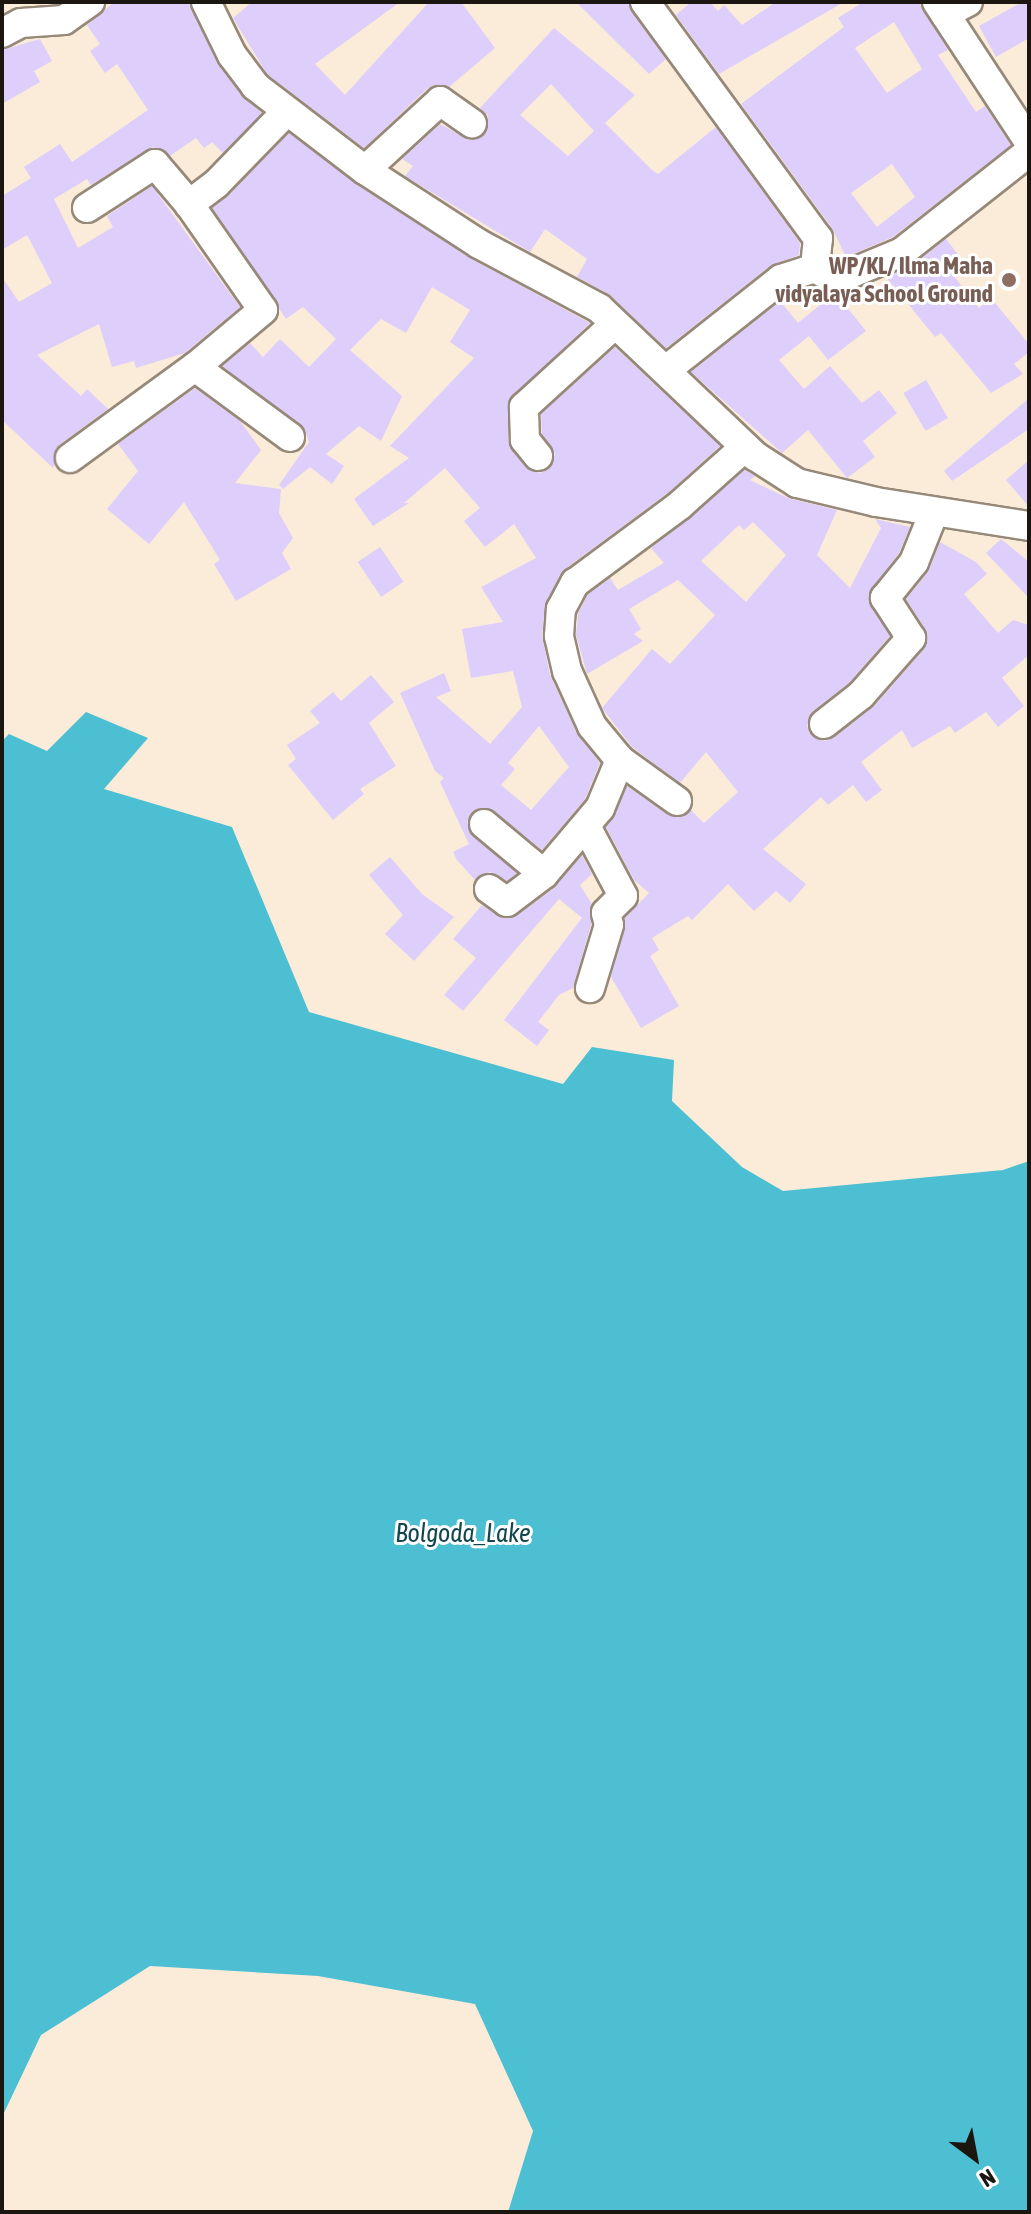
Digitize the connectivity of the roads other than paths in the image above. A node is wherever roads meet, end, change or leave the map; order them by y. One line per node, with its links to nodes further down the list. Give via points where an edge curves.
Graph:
1 (90, 2): 5 (street, via 64,20 21,23)
2 (206, 2): 6 (street, via 232,55 255,86)
3 (645, 2): 13 (street, via 818,238)
4 (950, 6): 8 (street)
5 (2, 33)
6 (286, 112): 10 (street); 11 (street, via 216,184)
7 (472, 123): 10 (street, via 440,101)
8 (1029, 142)
9 (1029, 152): 13 (street, via 902,252 835,280)
10 (365, 170): 14 (street, via 479,244 599,308)
11 (189, 204): 12 (street, via 155,164); 15 (street, via 263,310)
12 (87, 208)
13 (815, 268): 16 (street, via 781,279)
14 (615, 324): 16 (street); 19 (street, via 524,407 525,440)
15 (195, 367): 17 (street, via 253,415); 20 (street)
16 (666, 370): 18 (street)
17 (290, 437)
18 (745, 447): 21 (street, via 797,483); 24 (street, via 680,505 575,583 561,609 559,636 567,671 592,726)
19 (538, 456)
20 (70, 458)
21 (934, 512): 22 (street); 23 (street, via 914,562 885,598 888,610 911,638 861,695)
22 (1029, 526)
23 (824, 724)
24 (620, 760): 25 (street); 27 (street, via 600,808)
25 (677, 801)
26 (484, 824): 28 (street)
27 (586, 826): 28 (street); 30 (street, via 623,896 606,913 609,925)
28 (544, 874): 29 (street, via 507,902)
29 (489, 889)
30 (590, 988)

